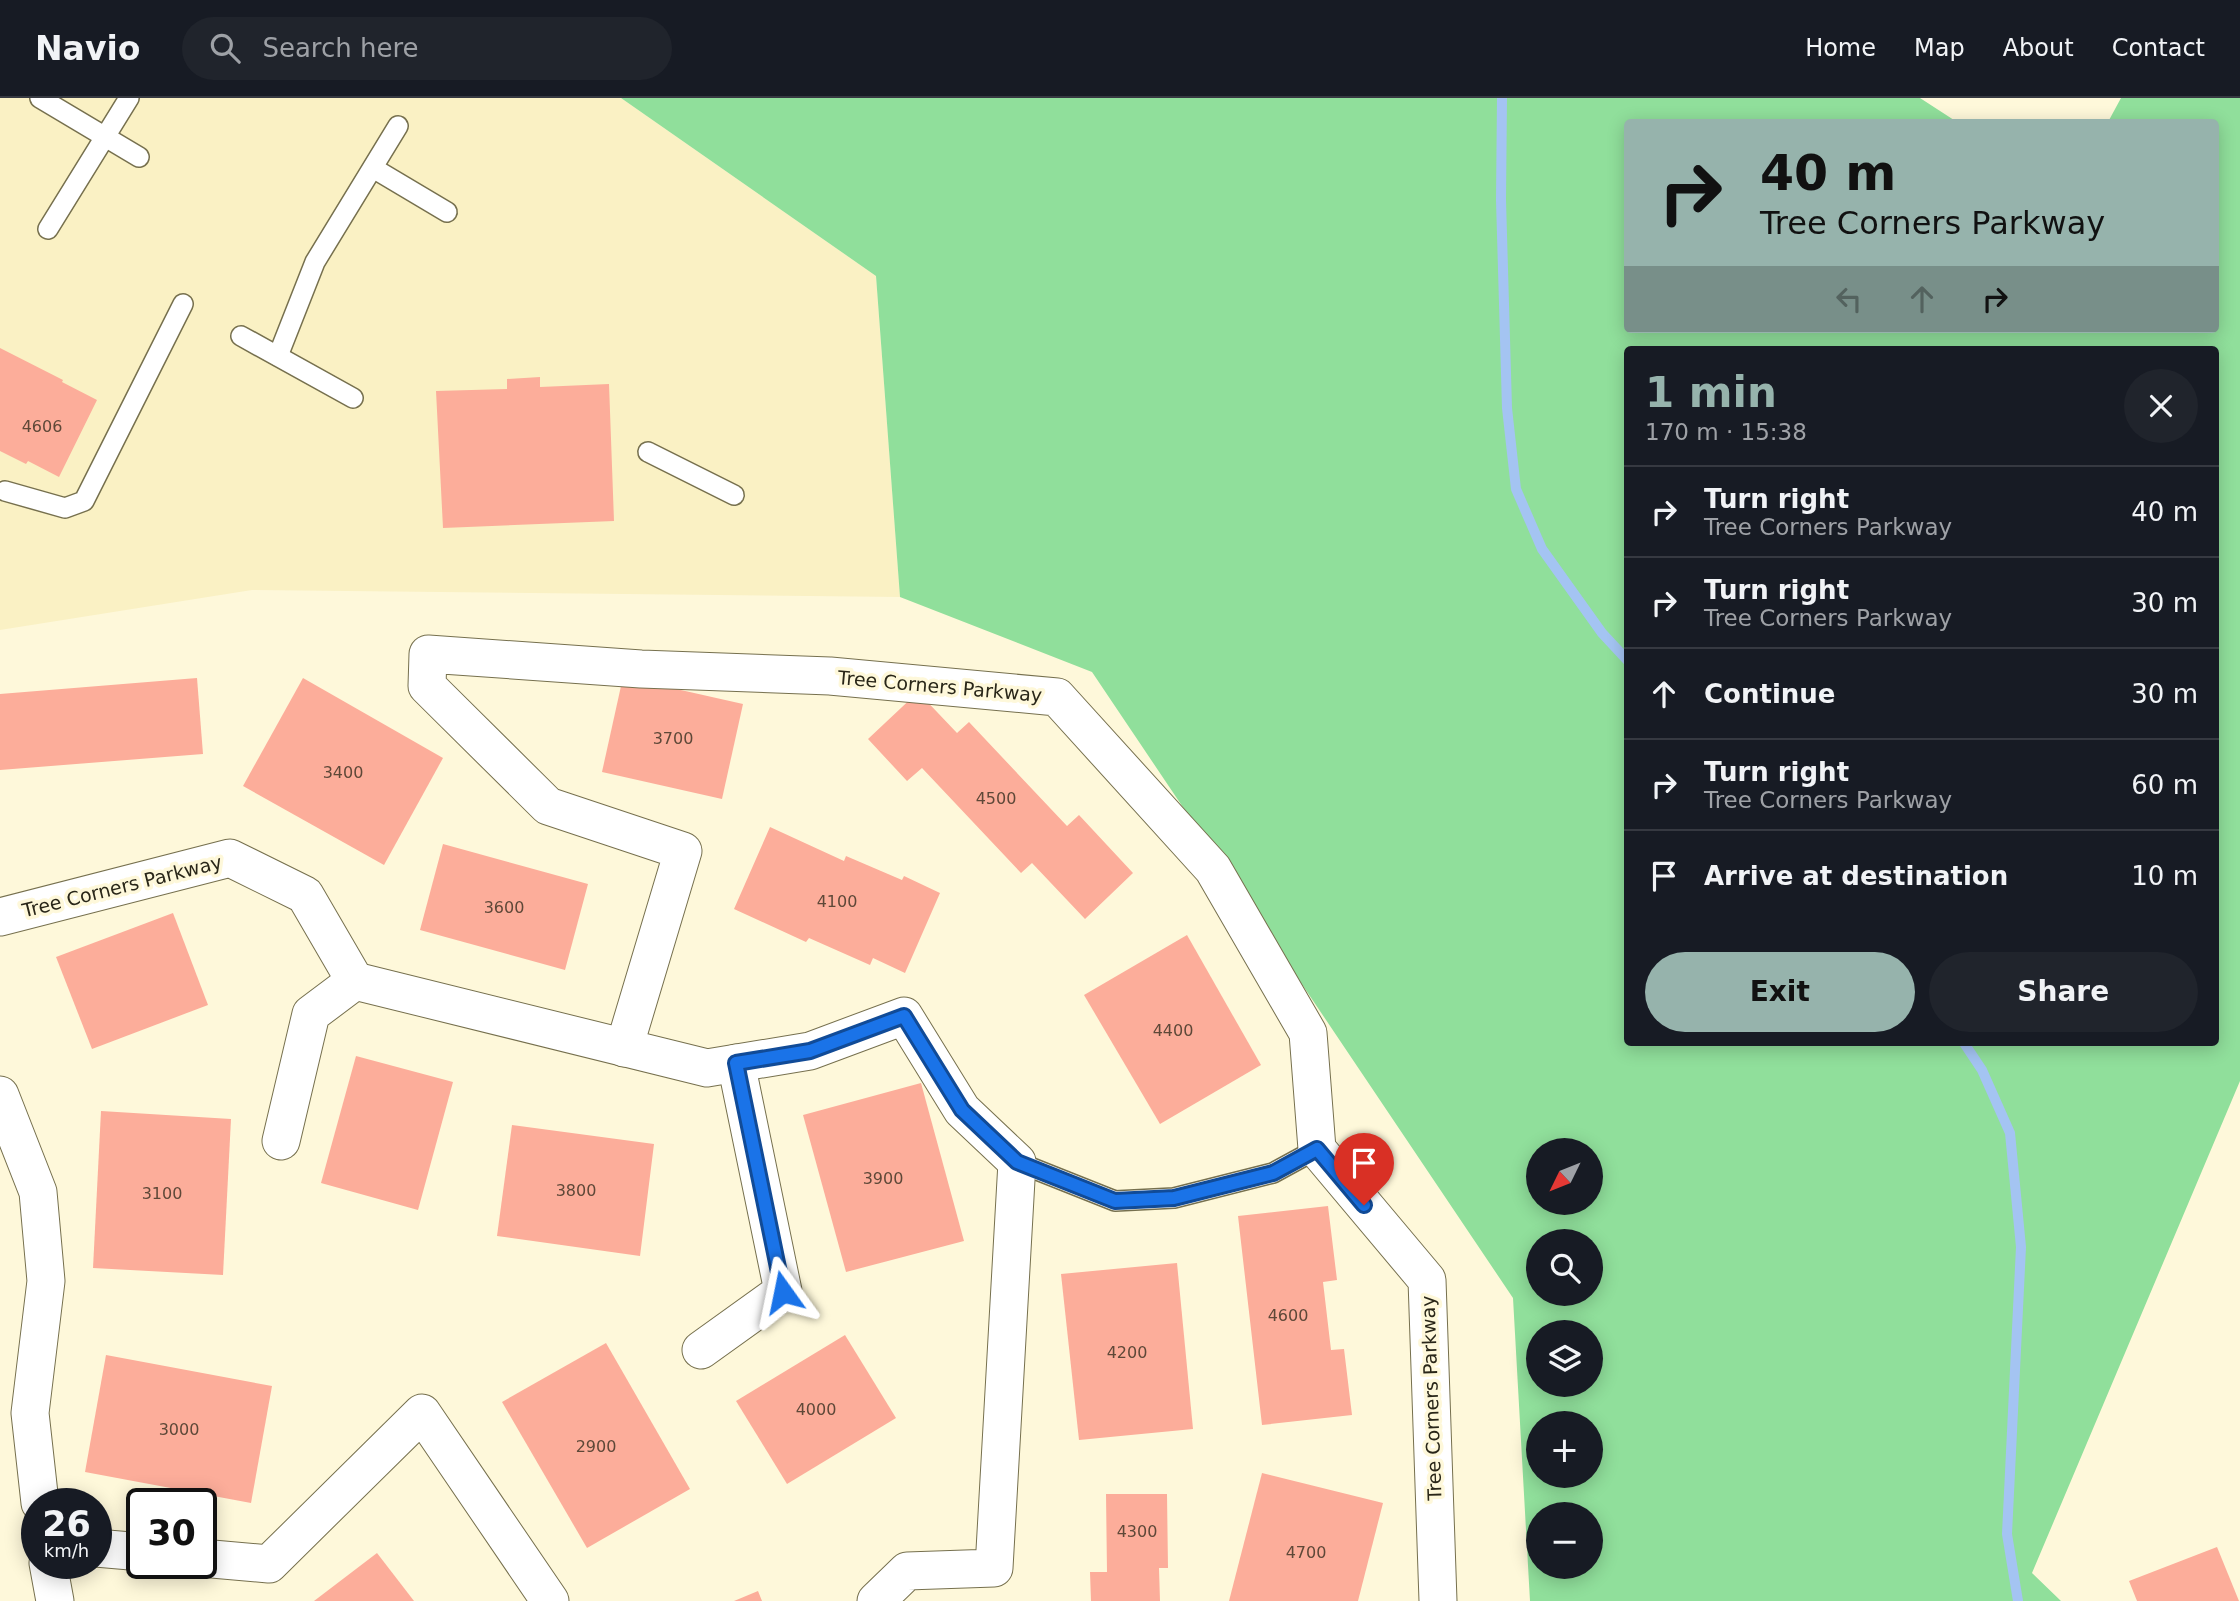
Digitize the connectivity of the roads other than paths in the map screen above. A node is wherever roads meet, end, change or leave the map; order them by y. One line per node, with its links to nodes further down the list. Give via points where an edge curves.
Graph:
1 (40, 98): 4 (lane)
2 (129, 98): 4 (lane)
3 (398, 126): 6 (lane)
4 (106, 138): 5 (lane); 8 (lane)
5 (139, 157)
6 (373, 168): 7 (lane); 11 (lane, via 315,262)
7 (447, 212)
8 (48, 229)
9 (183, 304): 14 (lane, via 84,501 65,508)
10 (242, 336): 11 (lane)
11 (278, 356): 12 (lane)
12 (353, 398)
13 (648, 452): 15 (lane)
14 (5, 491)
15 (734, 495)
16 (0, 917): 17 (street, Tree Corners Parkway, via 230,858 305,895)
17 (355, 981): 18 (street); 21 (street, via 311,1014)
18 (624, 1048): 19 (street, via 707,1068); 22 (street, Tree Corners Parkway, via 683,851 548,806 427,686 428,654 830,676 1057,697 1213,869 1308,1033)
19 (736, 1063): 23 (street, via 810,1051 904,1016 962,1110); 24 (street, via 783,1292)
20 (0, 1095): 25 (street, via 38,1192 46,1281)
21 (281, 1141)
22 (1317, 1149): 23 (lane, via 1273,1173 1174,1198 1115,1201); 32 (street, Tree Corners Parkway, via 1427,1280)
23 (1017, 1162): 31 (street, via 994,1568 907,1571)
24 (701, 1350)
25 (15, 1412): 26 (street)
26 (36, 1488)
27 (217, 1559): 30 (street, via 269,1564 422,1413)
28 (51, 1579): 29 (street)
29 (55, 1601)
30 (550, 1601)
31 (876, 1601)
32 (1438, 1601)

